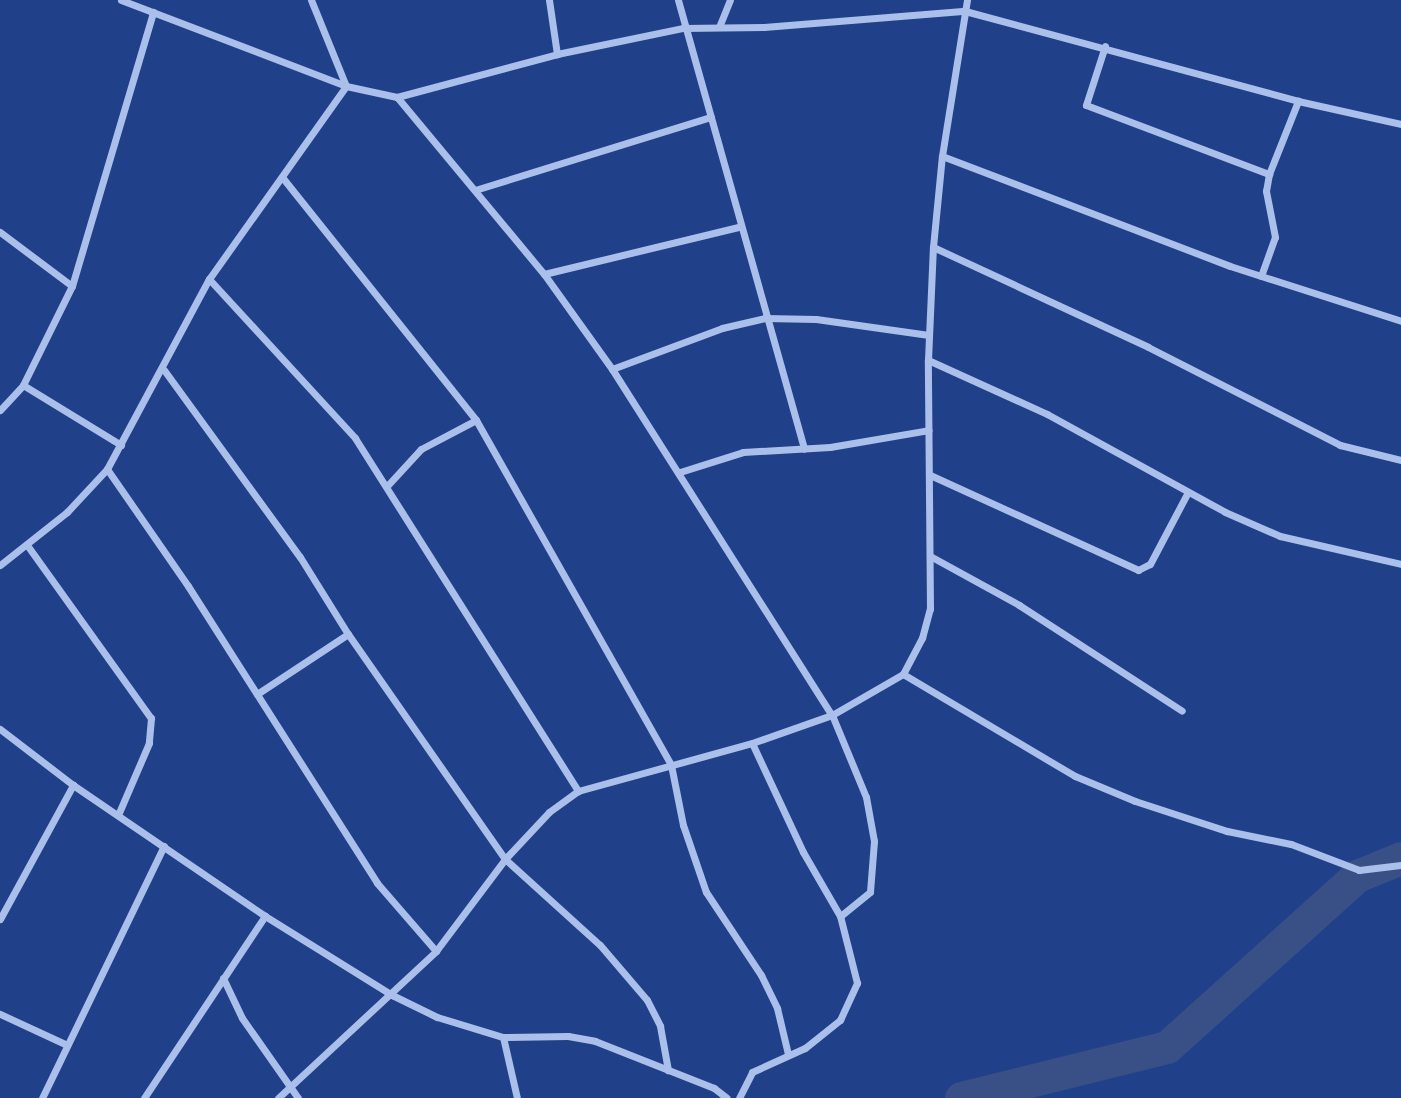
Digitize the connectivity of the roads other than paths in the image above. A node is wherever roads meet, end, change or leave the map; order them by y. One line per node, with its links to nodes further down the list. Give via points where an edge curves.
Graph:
1 (121, 0): 7 (street)
2 (311, 0): 13 (street)
3 (549, 0): 12 (street)
4 (678, 0): 10 (street)
5 (730, 0): 9 (street)
6 (967, 0): 8 (street)
7 (153, 12): 13 (street); 28 (street)
8 (965, 12): 9 (street); 11 (street); 18 (street)
9 (719, 27): 10 (street)
10 (684, 28): 12 (street); 16 (street)
11 (1105, 46): 15 (street); 19 (street, via 1086,105)
12 (557, 54): 14 (street)
13 (346, 86): 14 (street); 20 (street)
14 (397, 97): 21 (street)
15 (1298, 101): 17 (street); 19 (street)
16 (711, 117): 21 (street); 22 (street)
17 (1401, 124)
18 (942, 156): 24 (street); 26 (street)
19 (1269, 174): 26 (street, via 1266,191 1275,237)
20 (282, 177): 27 (street); 37 (street)
21 (475, 190): 25 (street)
22 (739, 227): 25 (street); 29 (street)
23 (0, 232): 28 (street)
24 (933, 247): 31 (street); 41 (street, via 1148,347 1340,445)
25 (544, 274): 33 (street)
26 (1261, 276): 30 (street)
27 (209, 279): 34 (street); 45 (street, via 355,438)
28 (72, 286): 35 (street)
29 (765, 318): 31 (street, via 816,319); 33 (street, via 722,328); 40 (street)
30 (1401, 321)
31 (929, 335): 32 (street)
32 (928, 360): 38 (street); 46 (street, via 1047,414)
33 (612, 369): 43 (street)
34 (164, 370): 39 (street); 51 (street, via 300,557)
35 (23, 385): 36 (street); 39 (street)
36 (0, 410)
37 (476, 420): 45 (street, via 421,449); 58 (street)
38 (929, 430): 40 (street); 44 (street)
39 (121, 445): 42 (street)
40 (804, 449): 43 (street, via 743,452)
41 (1401, 460)
42 (107, 470): 47 (street); 53 (street)
43 (680, 472): 55 (street)
44 (930, 475): 46 (street, via 1138,570 1150,564); 48 (street)
45 (387, 486): 60 (street)
46 (1188, 492): 49 (street, via 1280,536)
47 (27, 545): 50 (street); 61 (street, via 151,718 149,743)
48 (930, 556): 52 (street, via 930,609 922,638); 54 (street, via 1019,605)
49 (1401, 564)
50 (0, 565)
51 (348, 634): 53 (street); 63 (street)
52 (903, 674): 55 (street); 64 (street, via 1074,776 1135,801 1227,831 1291,844 1351,868)
53 (257, 694): 68 (street, via 377,883)
54 (1182, 711)
55 (832, 715): 57 (street); 66 (street, via 866,797 874,841 875,874 870,892)
56 (0, 729): 59 (street)
57 (752, 743): 58 (street); 66 (street, via 803,852)
58 (671, 765): 60 (street); 74 (street, via 683,825 706,892 761,975 777,1008)
59 (73, 785): 61 (street); 67 (street)
60 (578, 791): 63 (street, via 549,812)
61 (118, 815): 62 (street)
62 (164, 846): 65 (street); 73 (street)
63 (505, 859): 68 (street); 75 (street, via 600,945 647,1000 660,1026)
64 (1401, 865)
65 (265, 916): 69 (street); 70 (street)
66 (840, 916): 74 (street, via 857,983 852,1001 840,1020 805,1048)
67 (0, 919)
68 (436, 951): 70 (street)
69 (223, 978): 76 (street, via 242,1018); 78 (street)
70 (392, 995): 72 (street, via 437,1017); 76 (street)
71 (0, 1014): 73 (street)
72 (503, 1037): 75 (street, via 568,1036 595,1041); 81 (street)
73 (67, 1045): 77 (street)
74 (788, 1054): 83 (street, via 752,1072)
75 (668, 1070): 82 (street)
76 (290, 1088): 79 (street); 80 (street)
77 (42, 1098)
78 (144, 1098)
79 (278, 1098)
80 (298, 1098)
81 (517, 1098)
82 (727, 1098)
83 (739, 1098)

